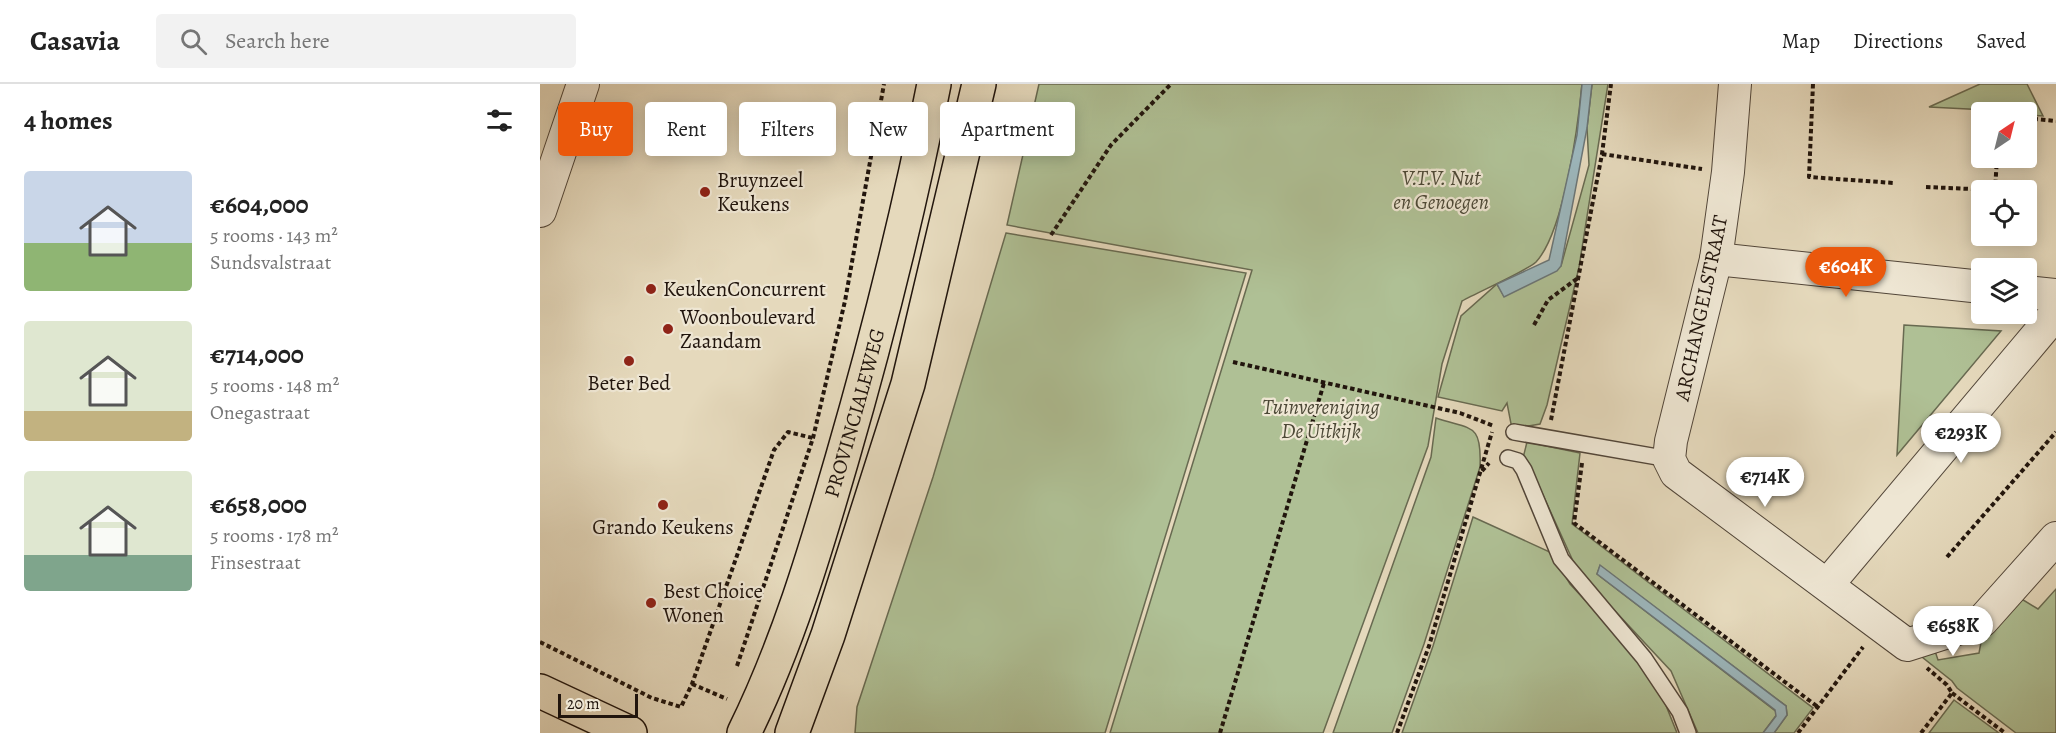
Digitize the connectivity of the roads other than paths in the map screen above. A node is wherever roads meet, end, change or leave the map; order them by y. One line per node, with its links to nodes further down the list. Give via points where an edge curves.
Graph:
1 (583, 84): 5 (street)
2 (934, 84): 18 (main road, PROVINCIALEWEG, via 878,333 820,534 788,629)
3 (979, 84): 19 (main road, PROVINCIALEWEG, via 908,384 828,635)
4 (1735, 84): 6 (street, ARCHANGELSTRAAT)
5 (542, 197)
6 (1716, 259): 7 (street); 13 (street, ARCHANGELSTRAAT)
7 (1971, 286)
8 (2037, 293): 9 (street)
9 (2056, 295)
10 (2056, 313): 15 (street)
11 (1514, 432): 13 (lane)
12 (1508, 458): 20 (lane, via 1518,461 1524,470 1561,559 1644,658 1680,712)
13 (1669, 459): 15 (street, via 1676,473)
14 (2056, 538): 15 (street, via 1982,621 1907,645)
15 (1828, 584)
16 (540, 691): 17 (main road)
17 (630, 733)
18 (744, 733)
19 (792, 733)
20 (1688, 733)

